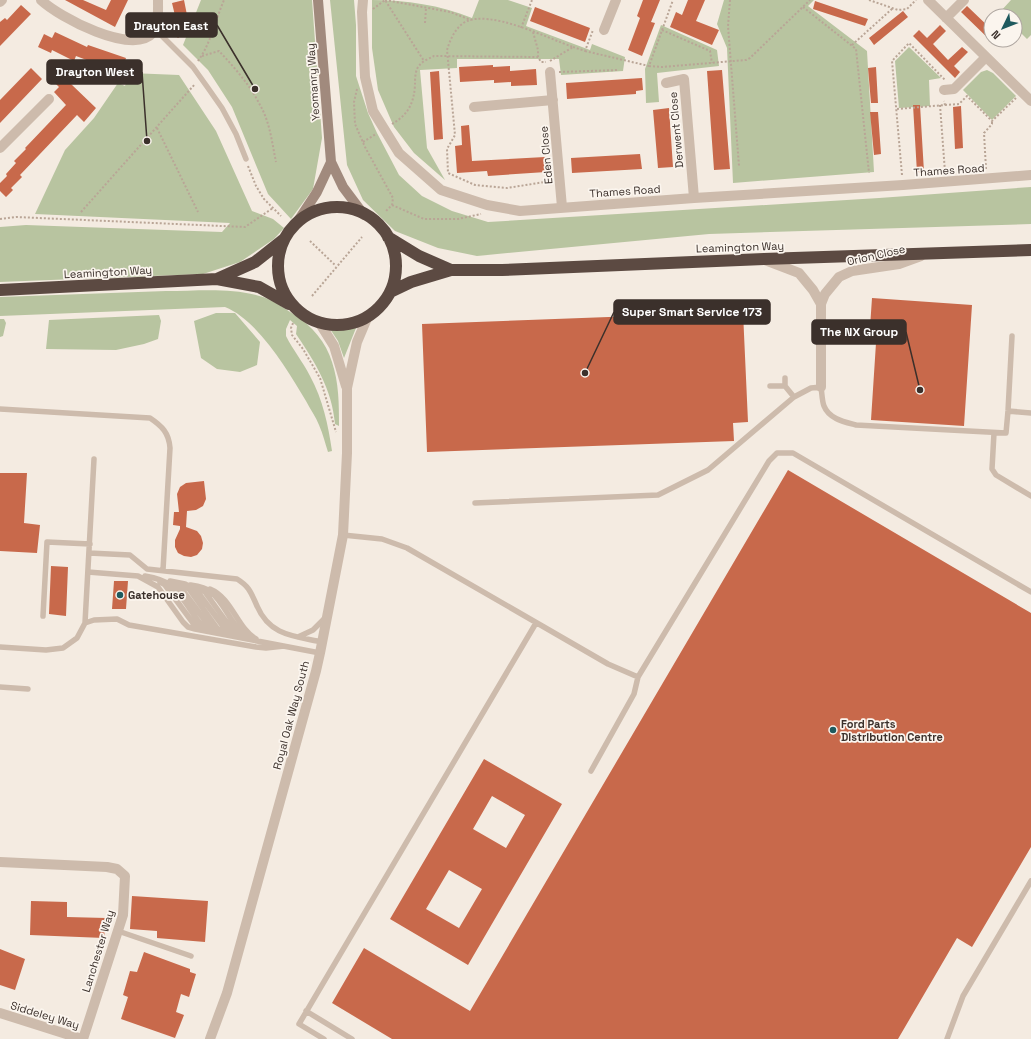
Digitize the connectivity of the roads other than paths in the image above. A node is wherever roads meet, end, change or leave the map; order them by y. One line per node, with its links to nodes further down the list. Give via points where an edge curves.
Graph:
1 (2, 0): 9 (street)
2 (41, 0): 11 (street, via 63,16 118,39 142,39 152,34)
3 (158, 0): 11 (street)
4 (318, 0): 23 (street, Yeomanry Way)
5 (363, 0): 26 (street, Thames Road, via 365,77 373,111 399,153 441,190 487,205 520,211)
6 (616, 0): 12 (street)
7 (928, 0): 10 (street)
8 (964, 0): 10 (street)
9 (0, 2)
10 (946, 18): 13 (street)
11 (155, 29): 22 (lane, via 193,67 222,108)
12 (604, 30)
13 (986, 58): 16 (street); 17 (street)
14 (550, 67): 19 (street, Eden Close)
15 (666, 83): 25 (street, Derwent Close, via 684,79)
16 (949, 90)
17 (1027, 94)
18 (49, 99): 21 (street)
19 (553, 100): 20 (street); 26 (street, Eden Close)
20 (474, 107)
21 (0, 148)
22 (246, 159)
23 (331, 162): 27 (street, Yeomanry Way, via 343,187); 28 (street, Yeomanry Way, via 317,192)
24 (1031, 175): 25 (street, Thames Road)
25 (694, 198): 26 (street, Thames Road)
26 (562, 207)
27 (364, 215): 28 (highway, via 357,210 328,207 309,213); 29 (highway, via 376,221)
28 (298, 221): 30 (highway)
29 (388, 237): 34 (highway, Leamington Way, via 419,256); 37 (highway, via 394,253 396,273)
30 (284, 240): 35 (highway, Leamington Way, via 255,262); 39 (highway, via 278,253 277,273 283,292)
31 (1031, 250): 32 (highway, Leamington Way)
32 (927, 254): 33 (highway, Leamington Way); 38 (street, Orion Close, via 899,264 852,271 839,277 825,294)
33 (764, 259): 34 (highway, Leamington Way); 38 (street, via 798,273)
34 (451, 270): 37 (highway, Leamington Way, via 411,282)
35 (217, 279): 36 (highway, Leamington Way); 39 (highway, Leamington Way, via 259,287)
36 (0, 290)
37 (390, 292): 40 (highway, via 378,309)
38 (821, 304): 47 (street, Orion Close)
39 (294, 307): 41 (highway)
40 (368, 316): 41 (highway, via 348,325 330,326); 46 (street, Royal Oak Way South, via 357,342)
41 (319, 322): 46 (street, Royal Oak Way South, via 334,346)
42 (1012, 336): 50 (lane)
43 (785, 378): 45 (lane)
44 (770, 386): 45 (lane)
45 (785, 386): 48 (lane)
46 (347, 388): 56 (street, Royal Oak Way South)
47 (821, 388): 48 (lane, via 811,388); 52 (lane, via 824,407 832,416 844,422 856,425)
48 (794, 397): 55 (lane, via 708,470 658,495)
49 (0, 409): 59 (lane, via 150,418 161,425 170,440)
50 (1008, 411): 51 (lane); 52 (lane, via 1006,434)
51 (1031, 413)
52 (994, 433): 54 (lane, via 992,469 996,475)
53 (94, 460): 57 (lane)
54 (1031, 496)
55 (475, 503)
56 (343, 535): 70 (street, Royal Oak Way South); 72 (lane, via 382,539 407,548)
57 (90, 544): 58 (lane); 71 (lane, via 47,542)
58 (89, 553): 59 (lane, via 130,555 147,569); 60 (lane)
59 (162, 570): 79 (lane, via 237,579 251,591 257,608 275,630)
60 (88, 572): 61 (lane); 73 (lane)
61 (138, 576): 62 (lane); 74 (lane, via 158,588 188,627)
62 (145, 576): 63 (lane); 74 (lane, via 163,583 195,626)
63 (154, 578): 64 (lane); 75 (lane, via 171,584 201,625)
64 (162, 579): 65 (lane); 76 (lane, via 179,586 209,626)
65 (170, 581): 66 (lane); 77 (lane, via 189,589 219,630)
66 (178, 582): 67 (lane); 78 (lane, via 197,591 225,629)
67 (186, 584): 68 (lane); 80 (lane, via 205,592 238,636)
68 (194, 585): 81 (lane, via 211,592 244,635); 82 (lane, via 219,593 252,636)
69 (1031, 592): 87 (lane, via 793,453 777,453 761,473)
70 (328, 612): 79 (lane, via 313,630); 83 (street, Royal Oak Way South)
71 (43, 616)
72 (536, 623): 87 (lane, via 608,664); 95 (lane)
73 (85, 624): 84 (lane, via 94,620 117,619 129,625 256,647); 85 (lane, via 77,638 63,648)
74 (205, 631): 75 (lane)
75 (213, 633): 76 (lane)
76 (221, 634): 77 (lane)
77 (229, 636): 78 (lane)
78 (237, 637): 80 (lane)
79 (298, 637): 83 (lane)
80 (245, 639): 81 (lane)
81 (253, 640): 82 (lane)
82 (261, 642): 84 (lane)
83 (322, 642): 86 (street, Royal Oak Way South)
84 (284, 646): 86 (lane)
85 (0, 648)
86 (320, 653): 98 (street, Royal Oak Way South, via 227,993)
87 (638, 677): 90 (lane, via 634,694)
88 (0, 687): 89 (lane)
89 (28, 689)
90 (591, 771)
91 (0, 862): 93 (street, Lanchester Way, via 117,869 125,876 123,915)
92 (1031, 881): 101 (lane, via 963,996)
93 (118, 931): 94 (lane); 97 (street, Lanchester Way)
94 (191, 956)
95 (306, 1011): 99 (lane, via 299,1024); 100 (lane)
96 (0, 1013): 97 (street, Siddeley Way)
97 (82, 1039)
98 (210, 1039)
99 (324, 1039)
100 (352, 1039)
101 (947, 1039)

